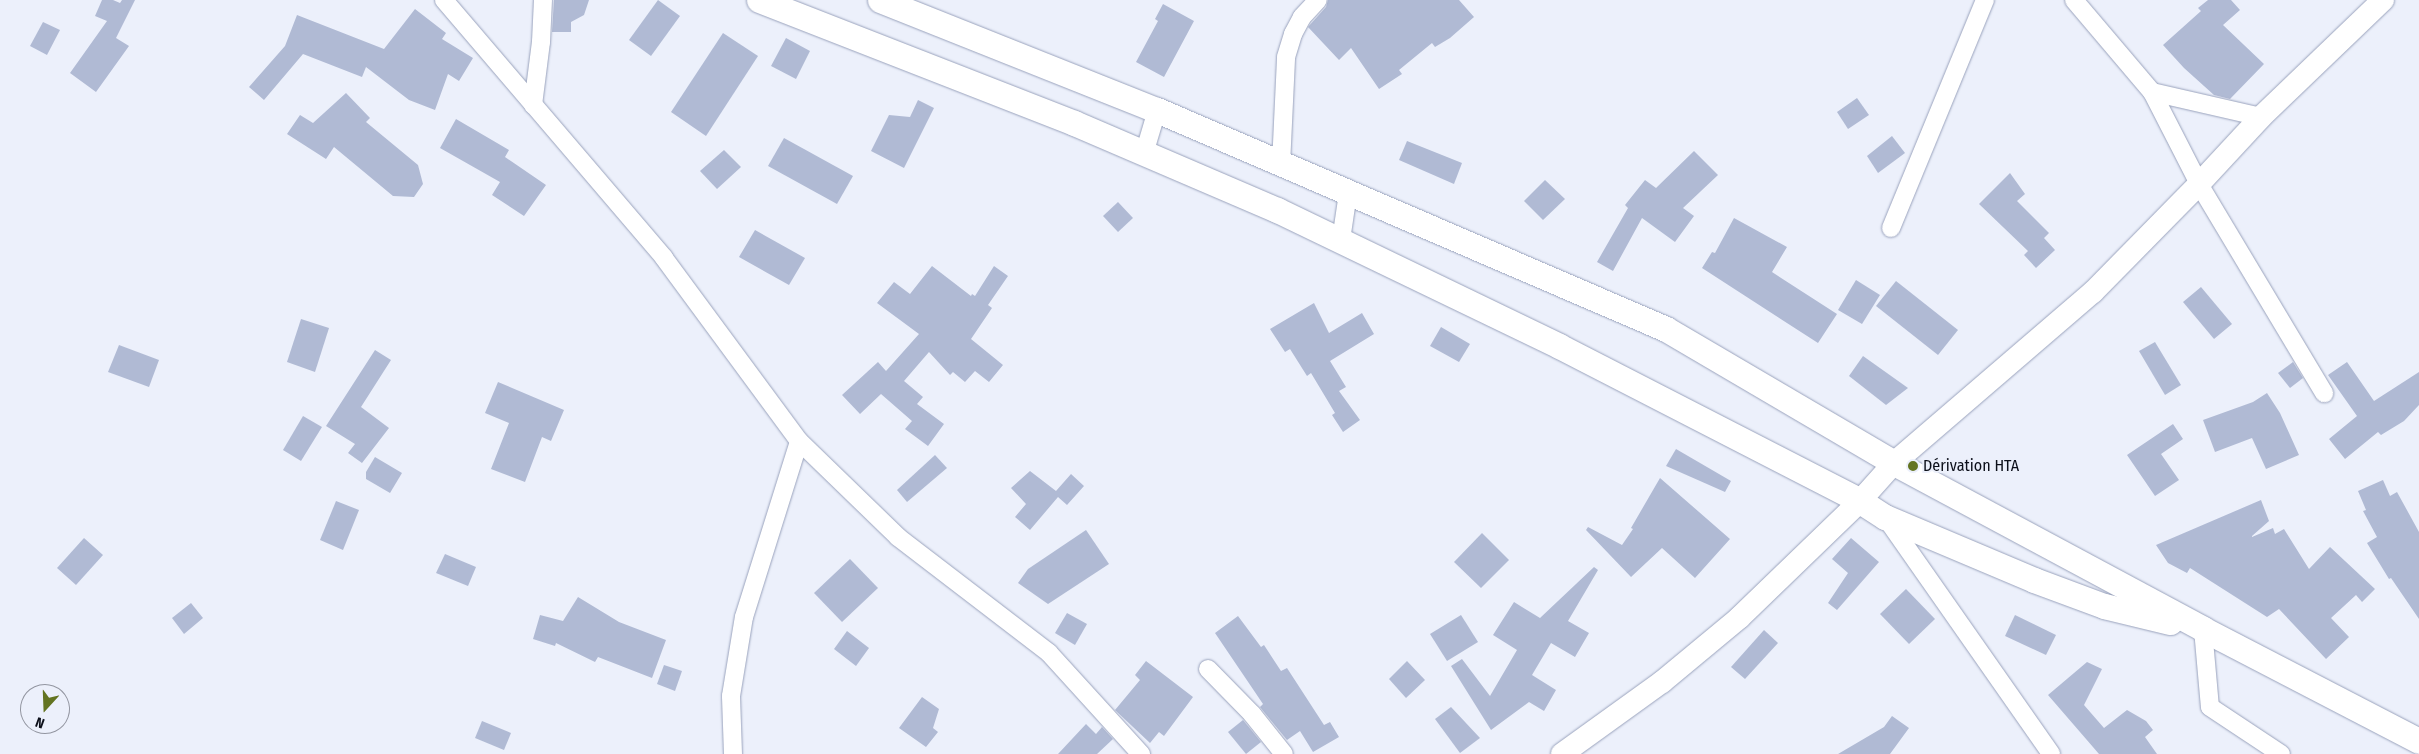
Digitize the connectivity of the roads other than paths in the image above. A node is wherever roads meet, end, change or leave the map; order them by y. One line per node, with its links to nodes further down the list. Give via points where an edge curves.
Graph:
1 (444, 0): 10 (street)
2 (543, 0): 10 (street)
3 (759, 0): 13 (main road, via 1074,123)
4 (880, 0): 11 (main road)
5 (1318, 0): 14 (street, via 1293,34 1286,57)
6 (1986, 0): 17 (street)
7 (2074, 0): 9 (street)
8 (2383, 0): 12 (street)
9 (2152, 92): 12 (street); 15 (street)
10 (533, 105): 20 (street, via 664,258)
11 (1157, 110): 13 (street); 14 (main road)
12 (2261, 117): 15 (street)
13 (1144, 154): 18 (main road)
14 (1281, 165): 16 (main road)
15 (2199, 184): 19 (street); 21 (street, via 2092,292)
16 (1348, 193): 18 (street); 21 (main road, via 1666,330)
17 (1891, 228)
18 (1341, 240): 22 (main road, via 1559,346)
19 (2324, 393)
20 (799, 440): 27 (street, via 744,617 732,696); 28 (street, via 898,537 1049,653)
21 (1894, 463): 22 (street); 24 (main road)
22 (1860, 501): 23 (main road); 30 (street, via 1739,618 1662,682)
23 (1885, 517): 24 (main road, via 2104,606); 31 (street)
24 (2203, 629): 26 (main road); 32 (street, via 2210,707)
25 (1208, 669): 29 (street, via 1252,714)
26 (2419, 741)
27 (732, 754)
28 (1141, 754)
29 (1284, 754)
30 (1562, 754)
31 (2051, 754)
32 (2281, 754)

